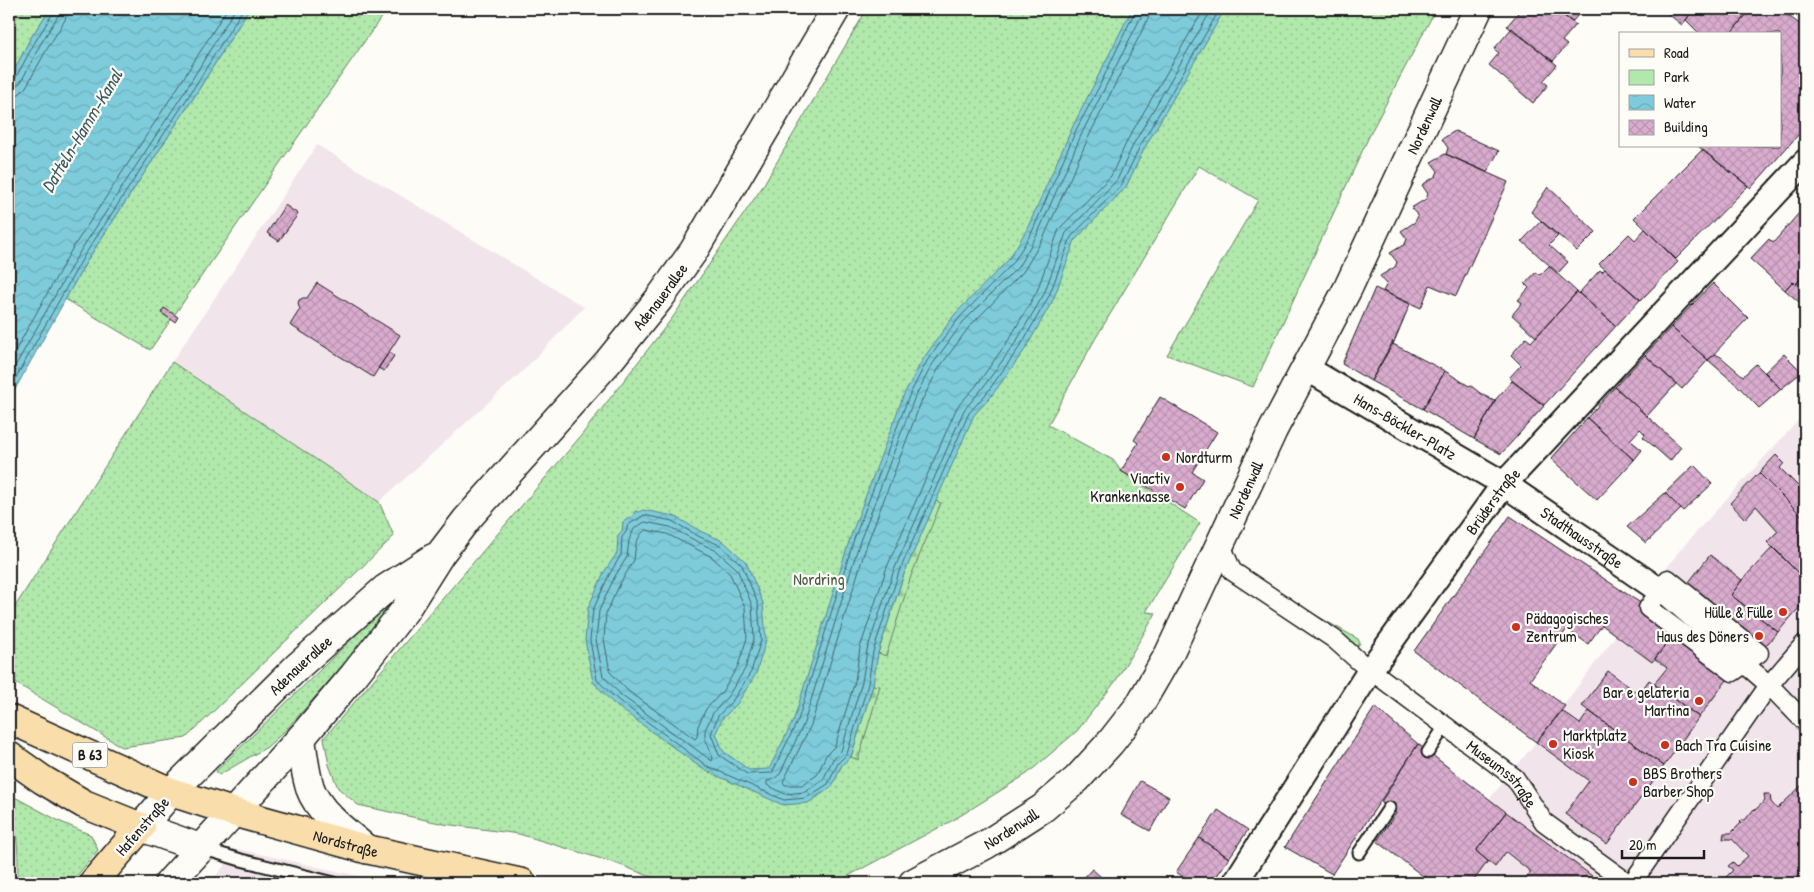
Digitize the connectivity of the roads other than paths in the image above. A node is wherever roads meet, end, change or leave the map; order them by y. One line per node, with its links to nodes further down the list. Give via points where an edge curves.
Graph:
1 (836, 9): 7 (main road, Adenauerallee, via 688,260 608,362 467,519)
2 (1478, 9): 4 (main road, Nordenwall, via 1348,288)
3 (1805, 162): 5 (street, Brüderstraße)
4 (1306, 368): 5 (street, Hans-Böckler-Platz); 6 (main road, Nordenwall, via 1275,425)
5 (1504, 484): 8 (street, Stadthausstraße); 11 (street, Brüderstraße)
6 (1220, 542): 11 (street, via 1232,571 1334,639); 30 (main road, Nordenwall, via 1168,654 1139,706 1110,743 1077,779 1043,808 987,844)
7 (441, 553): 16 (main road, Adenauerallee, via 405,610); 19 (main road, Adenauerallee, via 385,589 297,667)
8 (1659, 590): 10 (street, via 1648,608 1733,672); 10 (street, via 1668,579 1759,653)
9 (1805, 643): 12 (street)
10 (1744, 664): 12 (street)
11 (1371, 669): 15 (street, Museumsstraße); 31 (street, Brüderstraße)
12 (1769, 685): 14 (street); 33 (street)
13 (9, 719): 19 (main road, B 63)
14 (1805, 722)
15 (1445, 726): 17 (lane); 32 (street, Museumsstraße, via 1514,778 1544,822)
16 (301, 738): 21 (main road, Adenauerallee); 24 (main road, via 311,790 336,823)
17 (1428, 752)
18 (9, 756): 22 (main road, via 84,804)
19 (171, 792): 21 (main road, Nordstraße / B 63); 22 (main road, Hafenstraße)
20 (1389, 808): 25 (lane)
21 (233, 812): 23 (main road); 24 (main road, Nordstraße / B 63)
22 (141, 827): 23 (main road); 26 (main road, Hafenstraße)
23 (200, 848): 27 (main road); 28 (lane)
24 (366, 849): 29 (main road, Nordstraße / B 63)
25 (1359, 853)
26 (93, 883)
27 (169, 883)
28 (334, 883)
29 (522, 883)
30 (913, 883)
31 (1235, 883)
32 (1628, 883)
33 (1632, 883)

